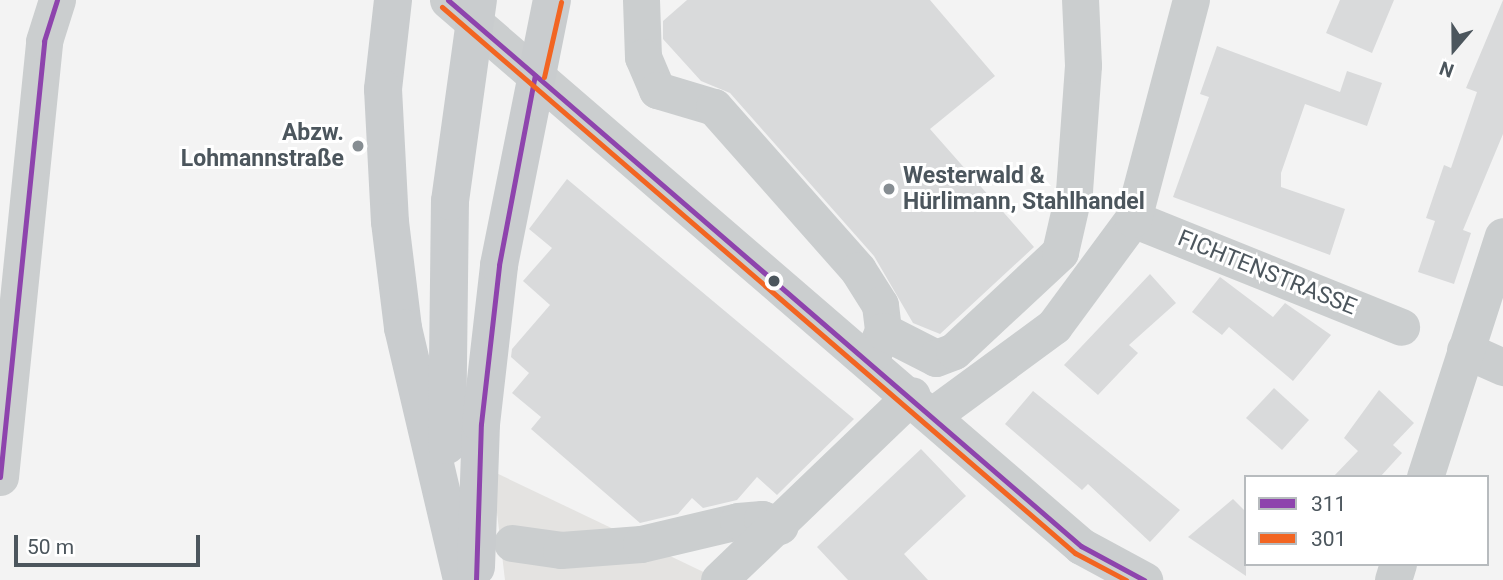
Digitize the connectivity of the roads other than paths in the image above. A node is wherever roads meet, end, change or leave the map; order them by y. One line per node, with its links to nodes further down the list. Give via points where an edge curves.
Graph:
1 (57, 0): 18 (street, via 44,41)
2 (393, 0): 19 (main road, via 383,89 390,222 403,328)
3 (448, 0): 9 (street)
4 (478, 0): 19 (main road, via 450,201)
5 (552, 0): 9 (main road)
6 (640, 0): 13 (street, via 643,57 657,90 714,107 858,270 880,305)
7 (1080, 0): 13 (street, via 1083,65 1074,191 1060,252 954,351 936,358)
8 (1191, 0): 10 (street)
9 (536, 75): 13 (street); 25 (main road, via 495,305 481,424)
10 (1133, 219): 12 (street, FICHTENSTRASSE); 16 (street, via 1054,326)
11 (1503, 236): 14 (street)
12 (1401, 327)
13 (877, 345): 16 (street)
14 (1465, 351): 15 (street); 17 (street)
15 (1503, 366)
16 (922, 405): 20 (street); 22 (street, via 1081,547)
17 (1426, 475)
18 (0, 477)
19 (446, 493): 24 (main road)
20 (780, 526): 21 (street, via 762,519 738,521 641,544 561,550); 23 (street)
21 (512, 543)
22 (1127, 576)
23 (723, 579)
24 (462, 580)
25 (476, 580)

